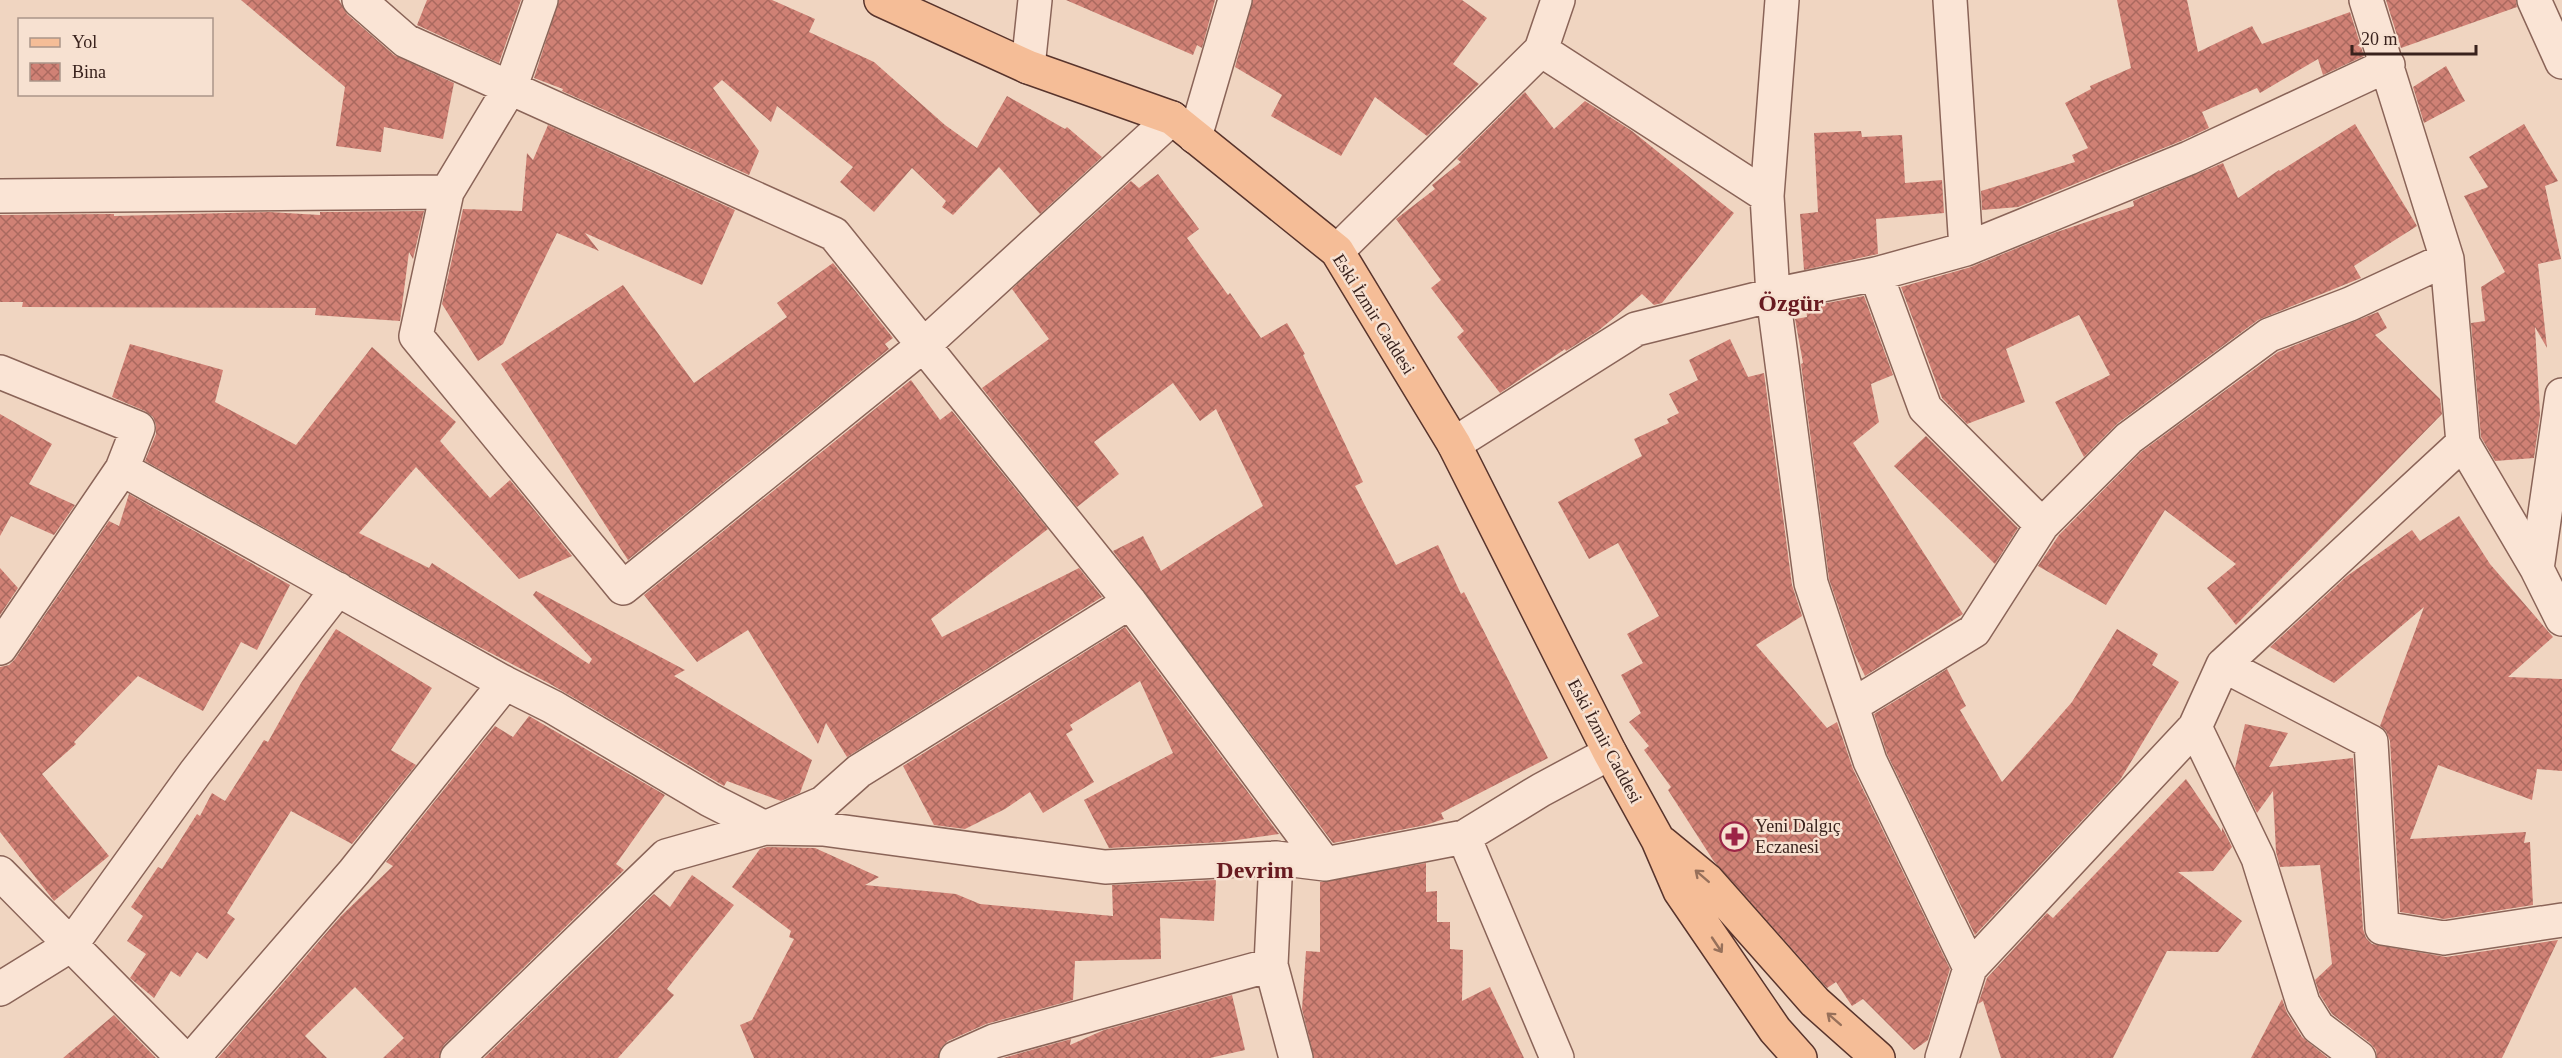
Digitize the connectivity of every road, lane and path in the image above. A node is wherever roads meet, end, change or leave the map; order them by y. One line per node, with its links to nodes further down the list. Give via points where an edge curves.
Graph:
1 (359, 0): 15 (street, via 406,41)
2 (541, 0): 15 (street)
3 (881, 0): 14 (main road, Eski İzmir Caddesi)
4 (1035, 0): 14 (street)
5 (1235, 0): 16 (street)
6 (1558, 0): 11 (street)
7 (1782, 0): 19 (street)
8 (1950, 0): 20 (street)
9 (2367, 0): 13 (street)
10 (2534, 0): 12 (street)
11 (1541, 50): 19 (street); 21 (street)
12 (2562, 62)
13 (2388, 65): 20 (street, via 2189,158); 22 (street)
14 (1029, 67): 16 (main road, Eski İzmir Caddesi)
15 (511, 86): 17 (street); 25 (street, via 834,234)
16 (1184, 127): 21 (main road, Eski İzmir Caddesi); 25 (street)
17 (447, 192): 18 (street); 25 (street, via 416,336 623,588)
18 (0, 196)
19 (1767, 196): 24 (street)
20 (1966, 249): 23 (street)
21 (1337, 251): 29 (main road, Eski İzmir Caddesi)
22 (2447, 259): 28 (street); 31 (street, via 2350,304 2269,335 2129,438)
23 (1876, 274): 24 (street); 31 (street, via 1925,408)
24 (1773, 295): 29 (street, via 1636,329); 39 (street, via 1811,583)
25 (925, 344): 34 (street)
26 (0, 372): 30 (street, via 138,428)
27 (2562, 395): 32 (street)
28 (2463, 443): 32 (street); 37 (street)
29 (1454, 444): 41 (main road, Eski İzmir Caddesi)
30 (122, 469): 33 (street); 36 (street)
31 (2042, 525): 39 (street, via 1974,631)
32 (2536, 569): 35 (street)
33 (338, 589): 38 (street); 49 (street, via 195,773)
34 (1130, 602): 42 (street, via 859,771 823,803); 46 (street)
35 (2562, 619)
36 (0, 648)
37 (2223, 665): 40 (street); 48 (street, via 2371,742 2382,928 2444,938)
38 (505, 683): 42 (street); 54 (street, via 354,872)
39 (1853, 705): 51 (street, via 1870,761)
40 (2195, 727): 51 (street); 62 (street, via 2258,858 2303,1003 2318,1027)
41 (1610, 753): 43 (street, via 1541,789); 44 (main road, Eski İzmir Caddesi)
42 (765, 828): 45 (street, via 823,829 1105,867); 55 (street, via 666,855)
43 (1464, 837): 46 (street); 58 (street)
44 (1658, 840): 59 (main road, Eski İzmir Caddesi, one-way to 59, via 1680,891 1775,1030); 60 (main road, Eski İzmir Caddesi, one-way to 44, via 1815,1002 1707,880)
45 (1276, 858): 46 (street); 50 (street)
46 (1325, 864)
47 (0, 873): 49 (street)
48 (2562, 920)
49 (71, 945): 52 (street); 53 (street)
50 (1272, 965): 56 (street, via 993,1041); 57 (street)
51 (1970, 968): 61 (street)
52 (0, 989)
53 (183, 1058)
54 (193, 1058)
55 (457, 1058)
56 (956, 1058)
57 (1296, 1058)
58 (1557, 1058)
59 (1800, 1058)
60 (1878, 1058)
61 (1942, 1058)
62 (2359, 1058)

